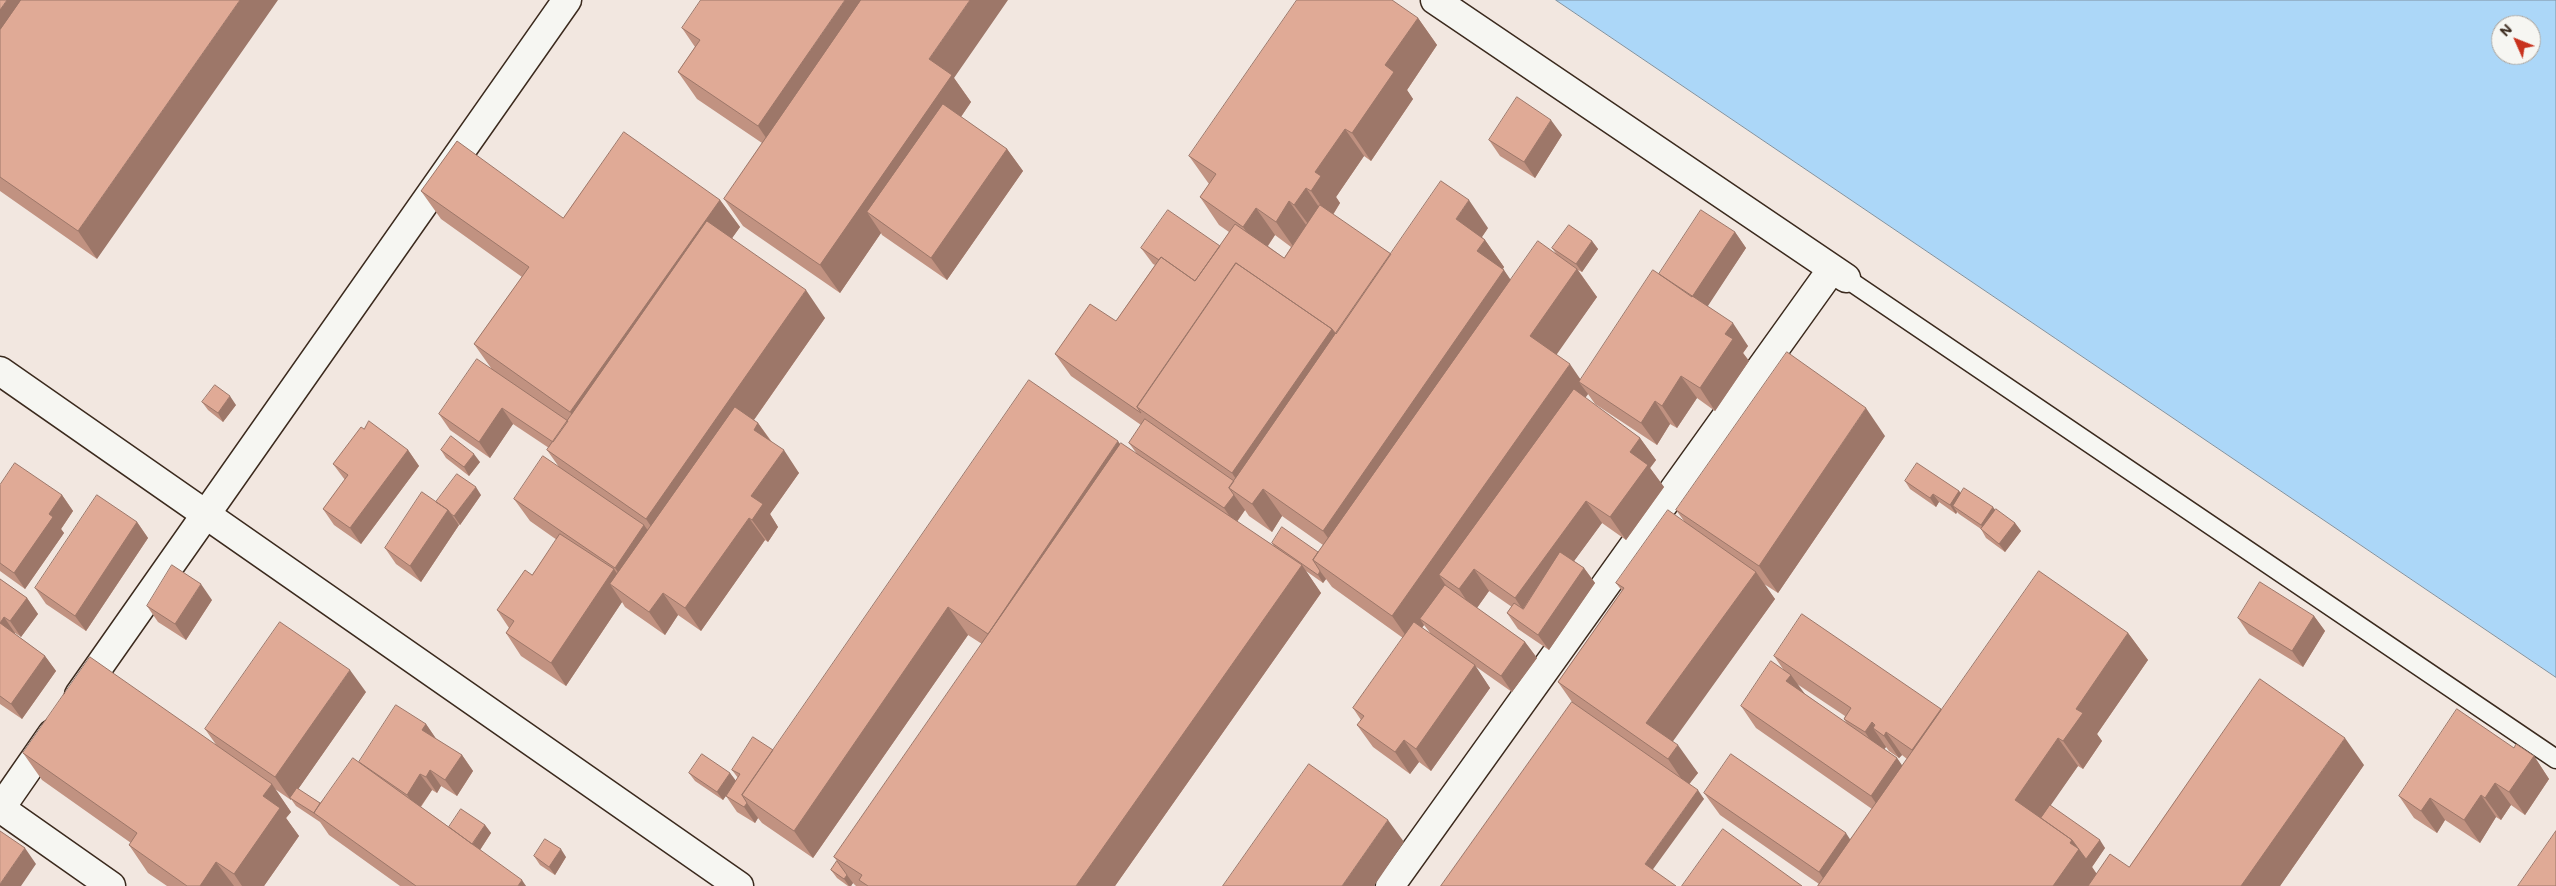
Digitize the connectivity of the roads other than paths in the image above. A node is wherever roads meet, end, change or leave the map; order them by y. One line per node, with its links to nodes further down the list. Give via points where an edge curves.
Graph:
1 (568, 0): 5 (street)
2 (1435, 0): 3 (street)
3 (1840, 274): 6 (lane); 10 (street)
4 (0, 371): 5 (street)
5 (204, 514): 7 (street); 9 (street)
6 (2556, 759)
7 (0, 809): 8 (street)
8 (111, 886)
9 (739, 886)
10 (1390, 886)

